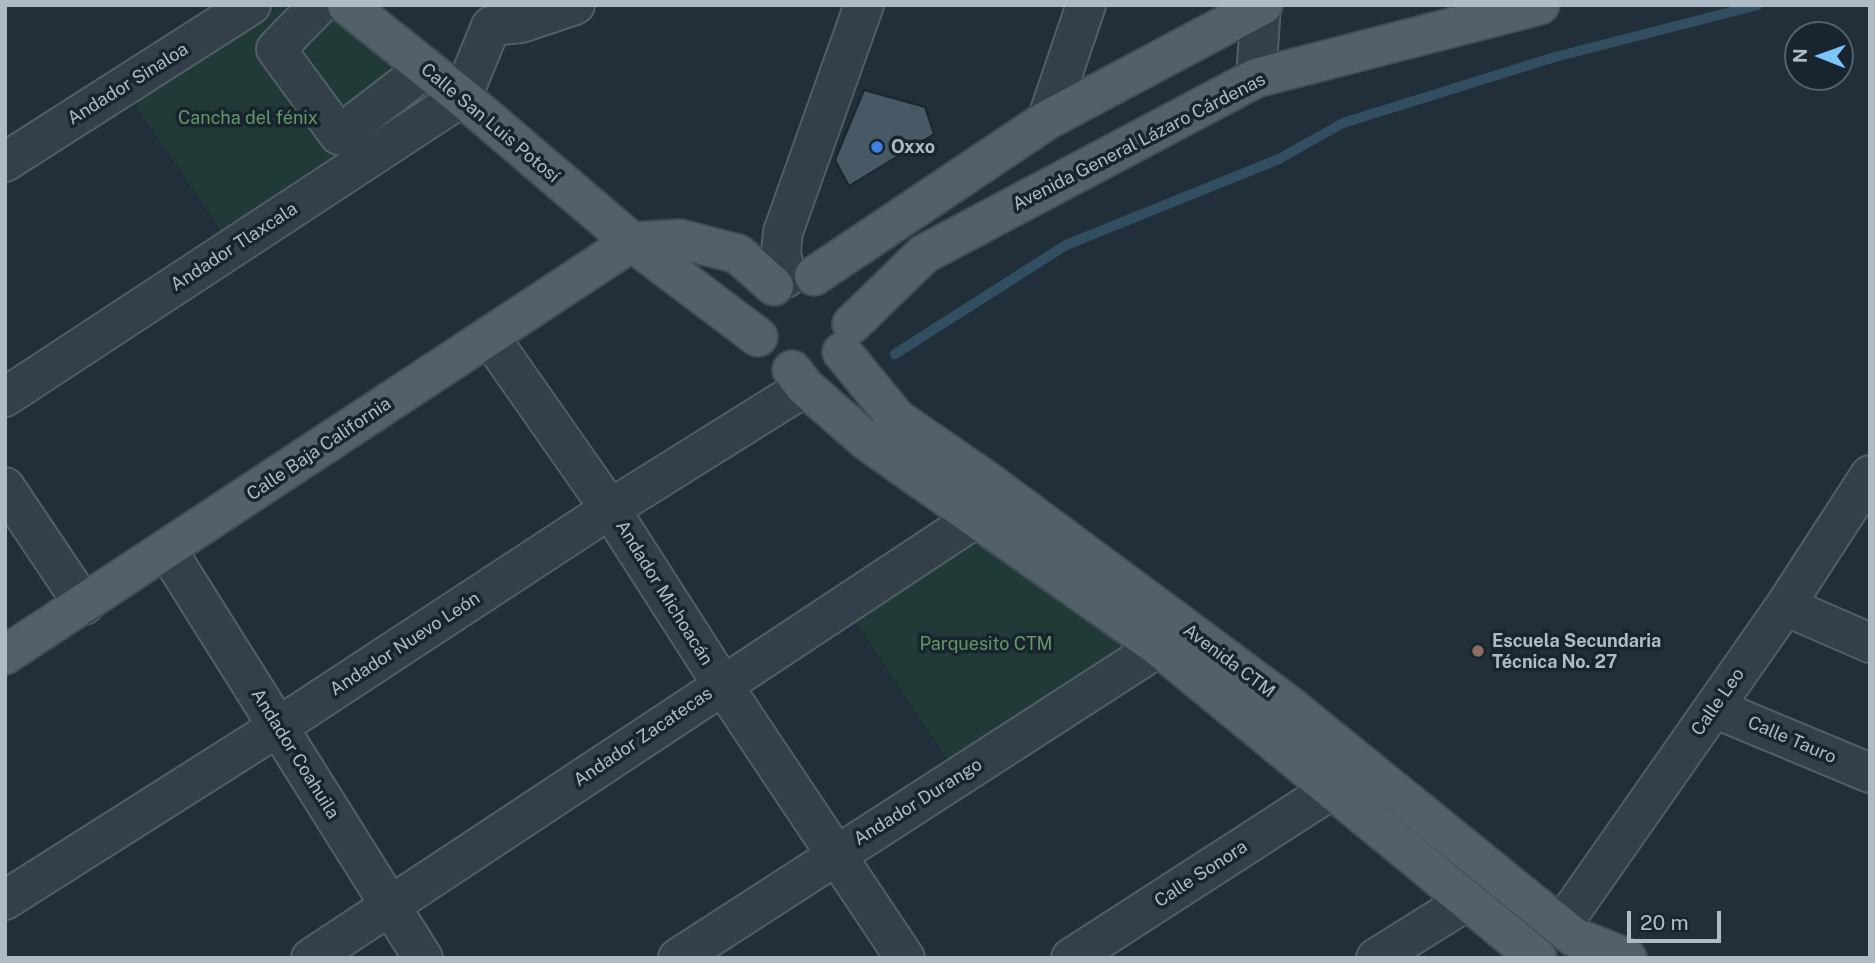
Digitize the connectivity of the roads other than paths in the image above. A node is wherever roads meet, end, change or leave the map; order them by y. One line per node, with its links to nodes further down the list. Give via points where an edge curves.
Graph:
1 (251, 5): 14 (street, Andador Sinaloa)
2 (319, 5): 10 (street, via 276,49 340,135)
3 (347, 5): 10 (main road, Calle San Luis Potosí)
4 (575, 5): 9 (street, via 521,23)
5 (864, 5): 16 (street, via 783,232 781,252)
6 (1086, 5): 13 (street)
7 (1539, 5): 11 (main road, Avenida General Lázaro Cárdenas)
8 (1262, 6): 11 (street); 13 (main road)
9 (483, 16): 12 (street)
10 (426, 68): 12 (main road, Calle San Luis Potosí)
11 (1256, 78): 19 (main road, Avenida General Lázaro Cárdenas, via 924,254)
12 (462, 97): 15 (main road, Calle San Luis Potosí); 21 (street, Andador Tlaxcala)
13 (1047, 120): 16 (main road)
14 (5, 162)
15 (632, 242): 16 (main road, via 680,239 738,254); 17 (main road, Calle Baja California); 18 (main road, Calle San Luis Potosí)
16 (792, 280): 18 (main road, via 762,300); 19 (main road, via 834,285 847,303)
17 (489, 336): 24 (street, Andador Michoacán); 26 (main road, Calle Baja California)
18 (758, 337): 20 (main road, via 771,358)
19 (847, 338): 20 (main road, via 829,365); 41 (main road, Avenida CTM, via 897,419 1286,704)
20 (798, 379): 24 (street, Andador Nuevo León); 25 (main road, Avenida CTM, via 867,441)
21 (5, 397)
22 (1870, 475): 28 (street, Calle Leo)
23 (5, 487): 27 (street)
24 (610, 509): 32 (street, Andador Michoacán); 34 (street, Andador Nuevo León)
25 (976, 518): 30 (main road, Avenida CTM); 32 (street, Andador Zacatecas)
26 (167, 550): 27 (main road, Calle Baja California); 34 (street, Andador Coahuila)
27 (84, 605): 31 (main road, Calle Baja California)
28 (1785, 606): 29 (street); 33 (street, Calle Leo)
29 (1870, 643)
30 (1159, 647): 36 (main road, Avenida CTM); 37 (street, Andador Durango)
31 (5, 655)
32 (722, 684): 37 (street, Andador Michoacán); 40 (street, Andador Zacatecas)
33 (1714, 708): 35 (street, Calle Tauro); 41 (street, Calle Leo)
34 (278, 727): 38 (street, Andador Nuevo León); 40 (street, Andador Coahuila)
35 (1870, 773)
36 (1331, 790): 39 (main road, Avenida CTM); 47 (street, Calle Sonora)
37 (836, 855): 45 (street, Andador Durango); 46 (street, Andador Michoacán)
38 (5, 900)
39 (1467, 901): 42 (main road, Avenida CTM); 48 (street)
40 (390, 905): 43 (street, Andador Zacatecas); 44 (street, Andador Coahuila)
41 (1561, 926): 49 (main road, Avenida CTM, via 1574,937)
42 (1534, 957)
43 (311, 958)
44 (423, 958)
45 (678, 958)
46 (905, 958)
47 (1071, 958)
48 (1376, 958)
49 (1627, 958)

